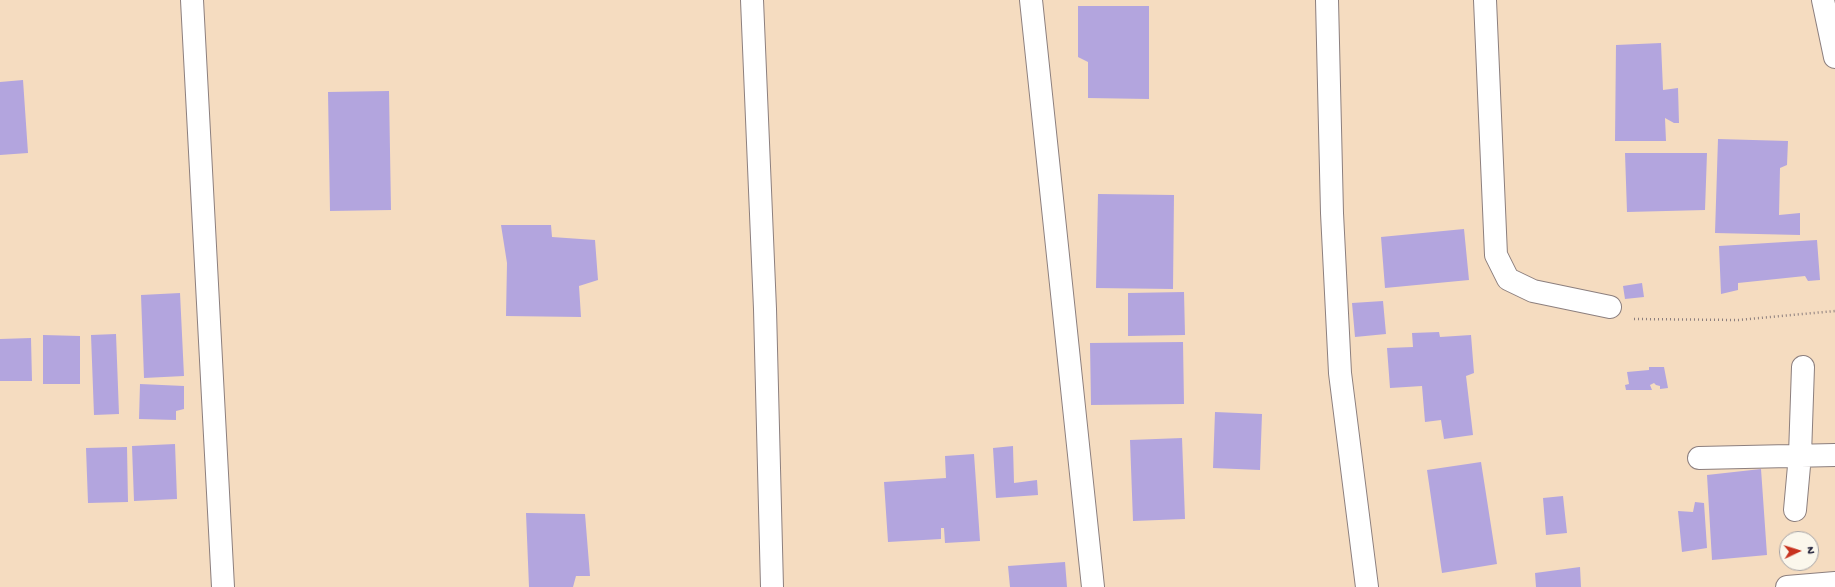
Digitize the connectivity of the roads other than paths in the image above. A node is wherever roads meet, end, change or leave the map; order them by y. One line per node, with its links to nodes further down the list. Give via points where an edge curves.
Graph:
1 (192, 0): 15 (street)
2 (752, 0): 16 (street, via 765,309)
3 (1031, 0): 17 (street)
4 (1327, 0): 18 (street, via 1332,213 1340,373)
5 (1484, 0): 8 (street, via 1496,255 1508,279 1533,291)
6 (1823, 0): 7 (street)
7 (1835, 57)
8 (1610, 307)
9 (1803, 367): 10 (street)
10 (1800, 455): 11 (street); 12 (street); 13 (street)
11 (1835, 455)
12 (1699, 458)
13 (1795, 510)
14 (1835, 583): 19 (street)
15 (222, 587)
16 (772, 587)
17 (1093, 587)
18 (1367, 587)
19 (1787, 587)

